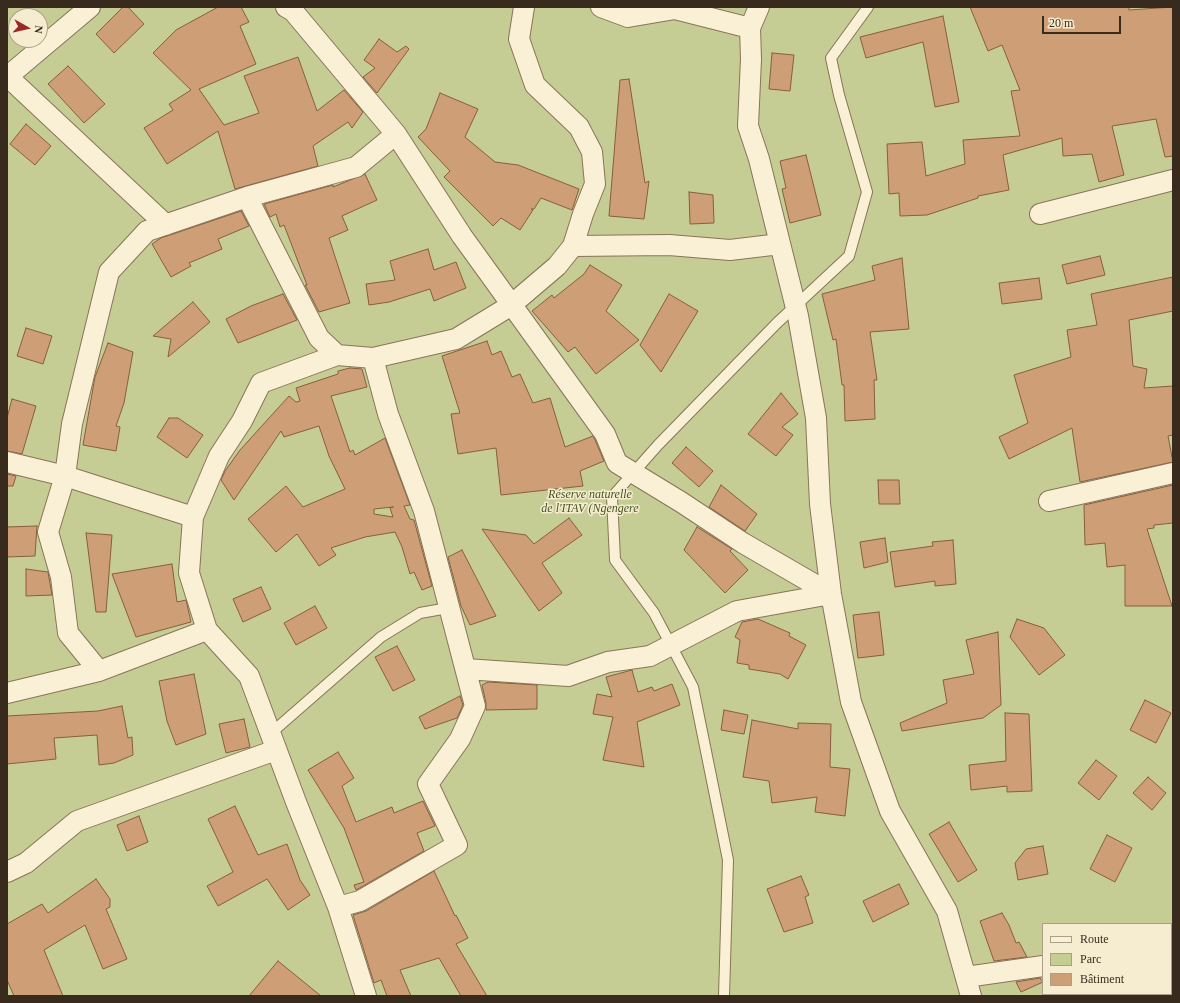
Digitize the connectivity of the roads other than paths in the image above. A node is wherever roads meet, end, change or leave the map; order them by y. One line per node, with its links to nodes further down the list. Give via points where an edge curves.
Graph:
1 (90, 7): 8 (street)
2 (524, 7): 15 (street, via 519,39 535,85 579,127 592,152 595,184)
3 (601, 7): 7 (street, via 628,17 675,9)
4 (759, 7): 7 (street)
5 (868, 7): 17 (lane, via 831,58 867,192 849,256)
6 (293, 8): 9 (street)
7 (750, 28): 14 (street, via 748,126)
8 (7, 76): 13 (street)
9 (396, 134): 11 (street, via 356,167); 16 (street)
10 (1173, 180): 12 (street)
11 (247, 196): 13 (street); 18 (street, via 319,338)
12 (1040, 214)
13 (166, 225): 23 (street, via 147,231 109,272 72,424)
14 (780, 244): 15 (street, via 730,250 669,245); 17 (street)
15 (573, 246): 16 (street, via 557,266)
16 (510, 306): 19 (street, via 456,339); 21 (street, via 605,434 617,464)
17 (795, 306): 21 (lane); 26 (street, via 816,418 820,504)
18 (337, 355): 19 (street); 25 (street, via 261,383 242,421 219,456)
19 (373, 358): 27 (street, via 388,414 424,511)
20 (7, 462): 23 (street)
21 (633, 473): 26 (street, via 743,543); 29 (lane, via 612,497 615,560 654,613)
22 (1173, 473): 24 (street)
23 (65, 476): 25 (street); 31 (street, via 48,532 61,576 68,633)
24 (1049, 501)
25 (193, 516): 28 (street, via 189,573)
26 (831, 594): 29 (street, via 737,611); 37 (street, via 851,702 890,811 947,911)
27 (448, 608): 30 (street); 33 (lane, via 420,613 381,637)
28 (207, 630): 31 (street); 33 (street, via 249,676)
29 (671, 646): 30 (street, via 650,656 608,662 568,676); 39 (lane, via 693,687 728,860)
30 (466, 669): 35 (street, via 475,706 460,740 428,784 457,845 360,901)
31 (99, 672): 32 (street)
32 (7, 693)
33 (273, 742): 34 (street, via 77,821 26,863); 35 (street)
34 (7, 872)
35 (338, 907): 38 (street)
36 (1042, 966): 37 (street)
37 (968, 987)
38 (366, 996)
39 (724, 996)

